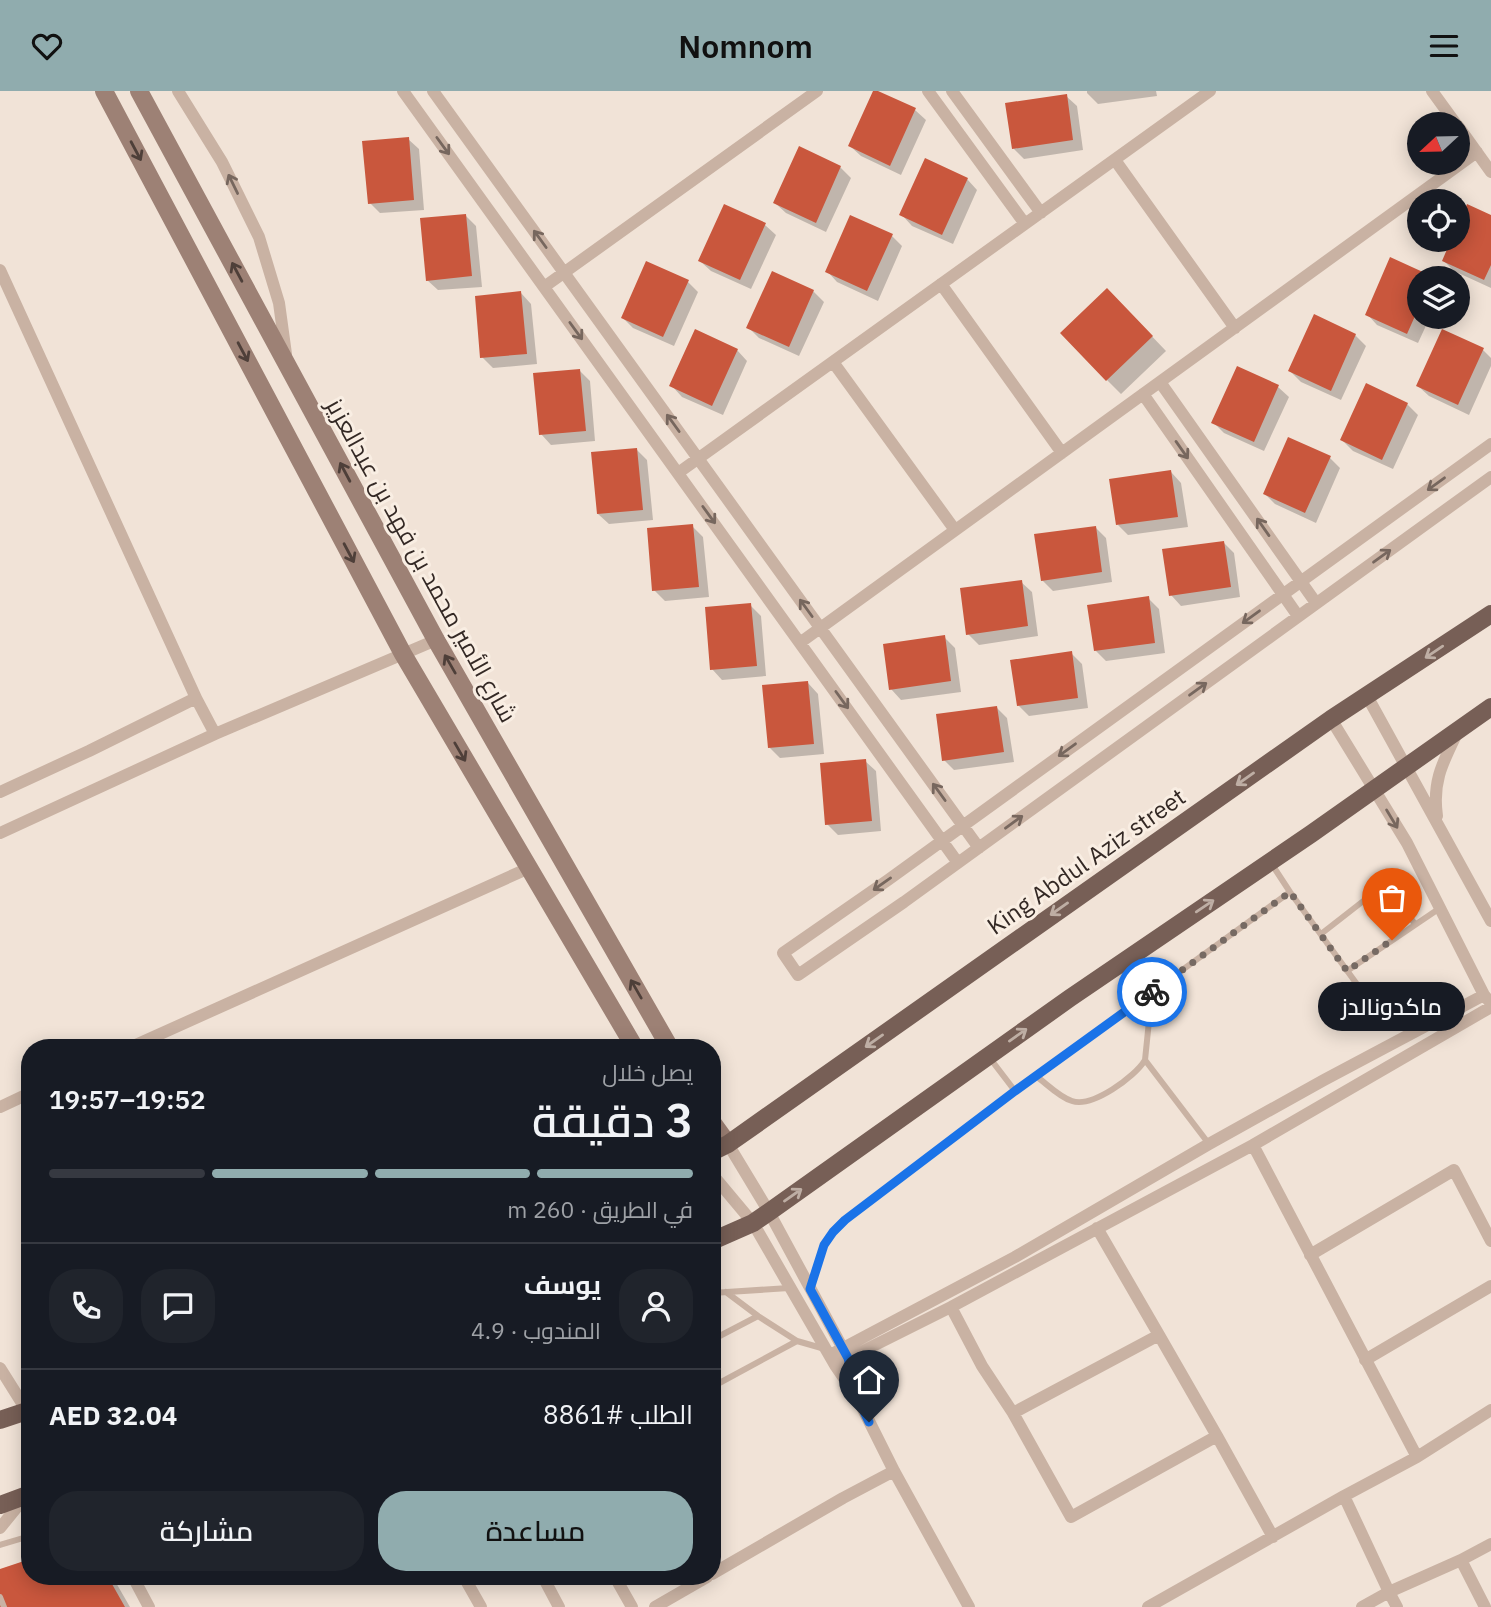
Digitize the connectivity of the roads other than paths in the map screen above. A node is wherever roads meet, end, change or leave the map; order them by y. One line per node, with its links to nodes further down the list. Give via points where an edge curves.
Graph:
1 (104, 91): 41 (main road, one-way to 41)
2 (139, 91): 24 (main road, شارع الأمير محمد بن فهد بن عبدالعزيز, one-way to 2)
3 (178, 91): 24 (street, one-way to 3, via 279,303 259,237 222,162)
4 (403, 91): 21 (street, one-way to 21)
5 (433, 91): 19 (street, one-way to 5)
6 (817, 91): 19 (street)
7 (928, 91): 17 (street)
8 (952, 91): 16 (street)
9 (1210, 91): 14 (street)
10 (1432, 91): 11 (street)
11 (1447, 112)
12 (1470, 143): 13 (street)
13 (1477, 152): 15 (street); 22 (street)
14 (1115, 160): 16 (street); 22 (street)
15 (1491, 172)
16 (1041, 212): 17 (street)
17 (1025, 224): 20 (street)
18 (0, 270): 43 (street)
19 (564, 272): 21 (street); 29 (street, one-way to 19)
20 (941, 284): 23 (street); 28 (street)
21 (544, 286): 30 (street, one-way to 30)
22 (1235, 328): 25 (street)
23 (833, 362): 29 (street); 32 (street)
24 (287, 365): 39 (main road, شارع الأمير محمد بن فهد بن عبدالعزيز, one-way to 24)
25 (1160, 382): 26 (street); 33 (street, one-way to 25)
26 (1143, 394): 28 (street); 34 (street, one-way to 34)
27 (1491, 444): 33 (street, one-way to 33)
28 (1062, 453): 32 (street)
29 (698, 458): 30 (street); 38 (street, one-way to 29)
30 (678, 473): 40 (street, one-way to 40)
31 (1491, 477): 35 (street, one-way to 31)
32 (955, 530): 38 (street)
33 (1301, 581): 34 (street); 35 (street)
34 (1283, 594): 37 (street); 52 (street, one-way to 52)
35 (1316, 603): 37 (street)
36 (1491, 614): 42 (main road, King Abdul Aziz street, one-way to 42)
37 (1298, 616): 55 (street, one-way to 37)
38 (820, 628): 40 (street); 52 (street, one-way to 38)
39 (436, 640): 41 (street); 70 (main road, شارع الأمير محمد بن فهد بن عبدالعزيز, one-way to 39)
40 (800, 642): 54 (street, one-way to 54)
41 (403, 654): 47 (street); 58 (main road, one-way to 58)
42 (1367, 696): 45 (main road, King Abdul Aziz street); 48 (street)
43 (196, 698): 47 (street); 50 (street)
44 (1491, 707): 46 (main road)
45 (1331, 719): 49 (street); 79 (main road, King Abdul Aziz street, one-way to 79)
46 (1459, 731): 48 (main road); 51 (street, via 1438,776 1434,797)
47 (215, 734): 53 (street)
48 (1406, 767): 49 (main road); 51 (street)
49 (1375, 790): 56 (main road); 60 (street, one-way to 60)
50 (0, 792)
51 (1437, 824): 61 (street)
52 (963, 825): 54 (street); 55 (street)
53 (0, 833)
54 (943, 840): 57 (street); 57 (street, one-way to 57, via 783,953 798,975)
55 (979, 848): 57 (street)
56 (1270, 861): 59 (lane); 71 (main road, one-way to 56)
57 (958, 863)
58 (529, 868): 68 (street); 69 (main road)
59 (1290, 892): 63 (lane); 65 (lane)
60 (1440, 908): 62 (lane); 66 (street)
61 (1491, 921)
62 (1415, 924): 63 (lane, via 1392,893 1382,891); 64 (lane)
63 (1321, 934): 64 (lane)
64 (1347, 971): 67 (lane)
65 (1152, 992): 72 (lane); 73 (lane)
66 (1489, 1002): 77 (street, via 1324,1080); 78 (street)
67 (1388, 1027)
68 (149, 1039)
69 (630, 1039)
70 (665, 1039)
71 (988, 1056): 74 (lane); 82 (main road, one-way to 71)
72 (1145, 1060): 73 (lane, via 1131,1077 1091,1101 1079,1103 1069,1101); 77 (lane)
73 (1036, 1076): 74 (lane)
74 (1015, 1091): 90 (lane, via 839,1226 824,1245)
75 (21, 1097): 76 (street)
76 (0, 1107)
77 (1209, 1144): 98 (street)
78 (1253, 1145): 84 (street); 87 (street)
79 (721, 1147)
80 (721, 1149): 82 (street)
81 (721, 1185): 83 (street)
82 (769, 1212): 83 (main road); 90 (street)
83 (752, 1223): 85 (main road); 89 (street)
84 (1097, 1229): 93 (street); 96 (street)
85 (721, 1237)
86 (1491, 1241): 87 (street, via 1454,1170)
87 (1310, 1255): 100 (street)
88 (1491, 1286): 100 (street)
89 (791, 1288): 92 (lane); 99 (street)
90 (810, 1289): 98 (street)
91 (721, 1292): 92 (lane)
92 (726, 1292): 94 (lane)
93 (951, 1307): 98 (street); 107 (street)
94 (758, 1316): 95 (lane); 97 (lane)
95 (721, 1335)
96 (1159, 1335): 107 (street); 109 (street)
97 (797, 1341): 99 (lane); 102 (lane)
98 (845, 1353): 99 (street); 103 (street)
99 (831, 1356): 103 (street)
100 (1366, 1360): 110 (street)
101 (0, 1367): 104 (street)
102 (721, 1382)
103 (857, 1397): 111 (street)
104 (21, 1400)
105 (1491, 1410): 110 (street)
106 (21, 1413): 108 (main road)
107 (1013, 1413): 109 (street, via 1071,1517)
108 (0, 1420)
109 (1217, 1436): 117 (street)
110 (1418, 1457): 112 (street)
111 (894, 1471): 122 (street); 134 (street)
112 (1344, 1496): 117 (street); 128 (street)
113 (21, 1498): 115 (main road)
114 (21, 1503): 116 (street)
115 (0, 1505)
116 (0, 1528)
117 (1273, 1537): 135 (street)
118 (21, 1538): 120 (lane)
119 (1491, 1544): 121 (street)
120 (0, 1545)
121 (1461, 1560): 128 (street); 138 (street)
122 (721, 1569)
123 (137, 1585): 129 (street)
124 (469, 1585): 130 (street)
125 (547, 1585): 131 (street)
126 (620, 1585): 132 (street)
127 (693, 1585): 133 (street)
128 (1389, 1592): 136 (street); 137 (street)
129 (149, 1607)
130 (481, 1607)
131 (559, 1607)
132 (632, 1607)
133 (655, 1607)
134 (969, 1607)
135 (1148, 1607)
136 (1362, 1607)
137 (1397, 1607)
138 (1485, 1607)

